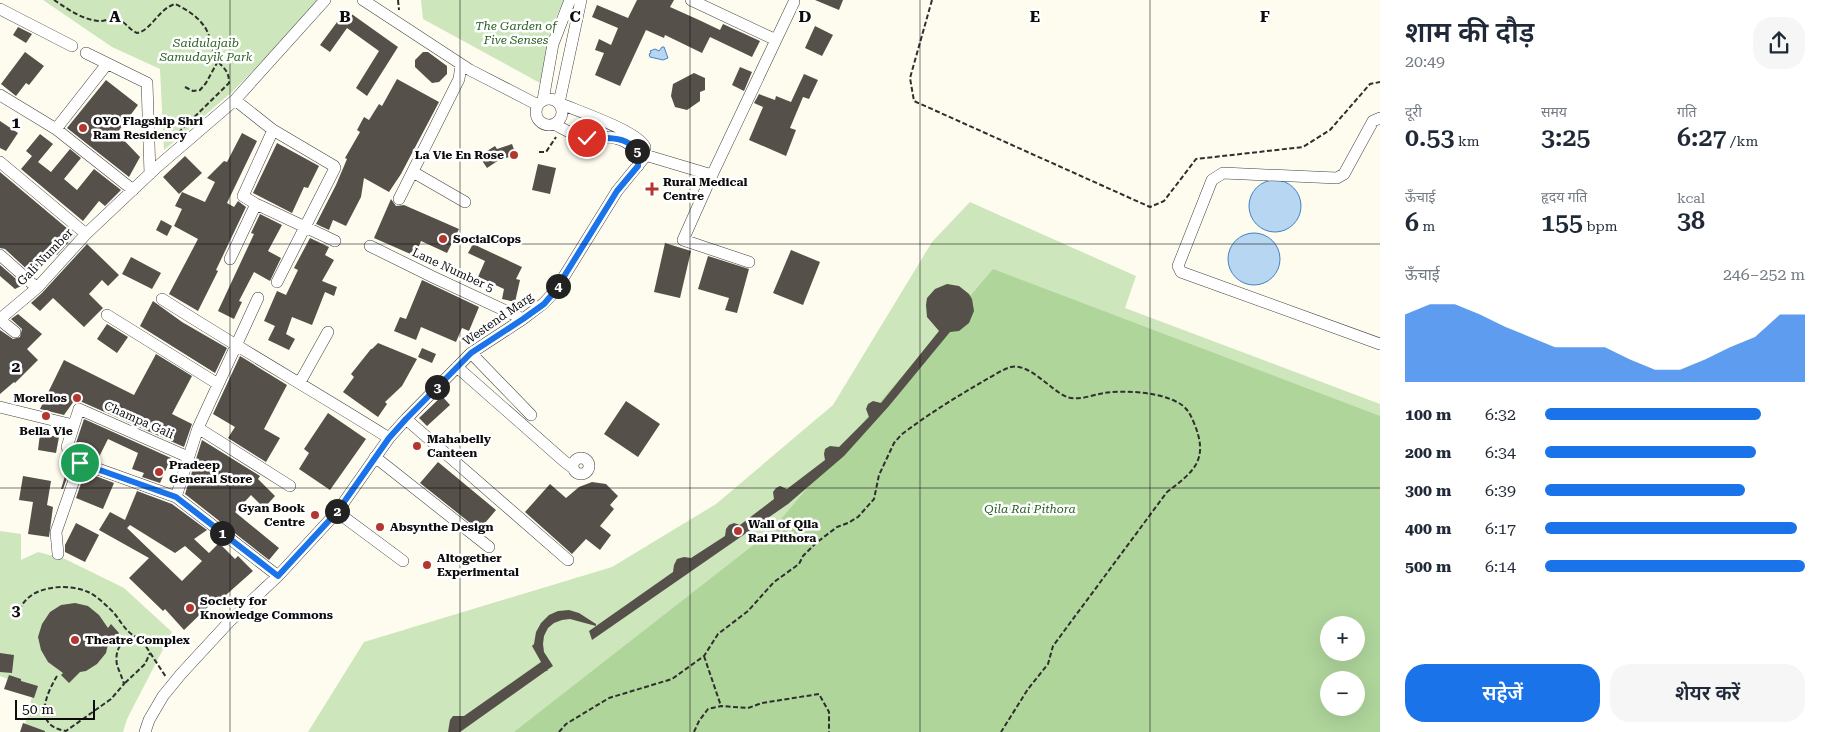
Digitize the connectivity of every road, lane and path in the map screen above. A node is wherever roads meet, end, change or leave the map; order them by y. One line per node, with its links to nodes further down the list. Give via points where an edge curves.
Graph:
1 (54, 0): 13 (path, via 84,18 106,21 114,18 137,33 146,29 168,6 175,4 195,16 206,28)
2 (325, 0): 19 (street, Gali Number)
3 (363, 0): 15 (street)
4 (570, 0): 20 (street, via 553,44)
5 (581, 0): 21 (street)
6 (691, 0): 10 (street)
7 (932, 0): 16 (path, via 910,78 914,101 1150,207 1164,201 1196,159 1303,147 1330,130 1370,84)
8 (794, 2): 10 (street)
9 (0, 9): 11 (street)
10 (776, 40): 33 (street)
11 (72, 46)
12 (86, 53): 14 (street)
13 (218, 61): 17 (path, via 200,90 192,91); 26 (path, via 225,68 229,83)
14 (107, 64): 24 (street); 32 (street, via 148,83)
15 (461, 65): 20 (street); 31 (street, via 459,79)
16 (1380, 82)
17 (185, 87)
18 (0, 94): 24 (street)
19 (234, 100): 25 (street); 32 (street, Gali Number)
20 (541, 102): 21 (street, via 552,99); 23 (street, via 536,110 539,120)
21 (559, 104): 23 (street, via 562,113); 28 (street, via 623,130 643,143)
22 (1380, 118): 54 (street, via 1373,121 1344,174 1338,178 1223,173 1217,176 1212,180 1178,266 1181,272)
23 (558, 126): 27 (path, via 546,152); 30 (street, via 578,136 608,137 630,144 638,154)
24 (56, 129): 34 (street)
25 (273, 130): 37 (street, via 243,196); 38 (street, via 334,166)
26 (179, 132)
27 (540, 152)
28 (645, 154): 30 (street, Westend Marg); 33 (street)
29 (0, 162): 39 (street)
30 (638, 166): 51 (street, Westend Marg, via 617,191 555,291 544,304)
31 (413, 172): 35 (street); 36 (street)
32 (150, 174): 34 (street, Gali Number)
33 (712, 175): 44 (street, via 682,240)
34 (133, 190): 39 (street, Gali Number)
35 (400, 199)
36 (465, 202)
37 (256, 204): 38 (street); 43 (street)
38 (305, 227): 40 (street); 45 (street)
39 (86, 234): 46 (street, Gali Number)
40 (335, 241)
41 (370, 246): 51 (street, Lane Number 5)
42 (0, 255): 46 (street)
43 (230, 259)
44 (749, 262)
45 (277, 282)
46 (37, 288): 50 (street, Gali Number)
47 (258, 298): 55 (street)
48 (162, 299): 55 (street)
49 (107, 314): 59 (street)
50 (0, 319): 52 (street)
51 (523, 319): 56 (street, Westend Marg)
52 (14, 332)
53 (328, 332): 58 (street)
54 (1380, 344)
55 (236, 346): 58 (street); 59 (street)
56 (471, 353): 57 (street, Westend Marg); 61 (street)
57 (457, 367): 62 (street, Westend Marg); 69 (street)
58 (300, 382): 65 (street)
59 (218, 384): 64 (street)
60 (0, 407): 63 (street)
61 (531, 415)
62 (406, 419): 65 (street, Westend Marg); 75 (street)
63 (73, 426): 66 (street, Champa Gali, via 79,409); 68 (street, via 67,447 73,460)
64 (198, 428): 66 (street); 70 (street)
65 (389, 438): 67 (street, Westend Marg)
66 (188, 457): 71 (street)
67 (375, 457): 72 (street, Westend Marg); 73 (street)
68 (80, 463): 71 (street); 74 (street, via 56,532)
69 (573, 468)
70 (290, 486)
71 (176, 497): 77 (street)
72 (337, 512): 76 (street); 77 (street, Westend Marg)
73 (489, 547)
74 (58, 554)
75 (568, 560)
76 (403, 561)
77 (278, 576): 85 (street, Westend Marg, via 229,622)
78 (19, 610): 79 (path, via 37,592 54,587 89,592 111,609 127,632)
79 (138, 638): 80 (path, via 160,644); 81 (path); 84 (path, via 129,638 117,652 117,664)
80 (171, 640)
81 (150, 653): 84 (path, via 145,664); 85 (path)
82 (704, 656): 86 (path); 88 (path, via 672,679 610,698 566,724); 91 (path, via 718,634 748,611 774,582 799,564 816,543 837,527 858,517 874,499 879,475 901,435 959,395 1002,371 1023,368 1067,396 1078,398 1125,392 1154,395 1177,402 1189,412 1200,438 1200,457 1191,472 1167,492 1087,599 1053,646 1048,664)
83 (57, 676): 84 (path, via 45,703 49,725 56,730 66,731 111,699)
84 (124, 684)
85 (172, 685): 87 (street, Westend Marg, via 149,720)
86 (721, 706): 89 (path, via 708,709); 90 (path, via 748,708 820,694 828,712)
87 (145, 732)
88 (559, 732)
89 (694, 732)
90 (830, 732)
91 (1001, 732)

